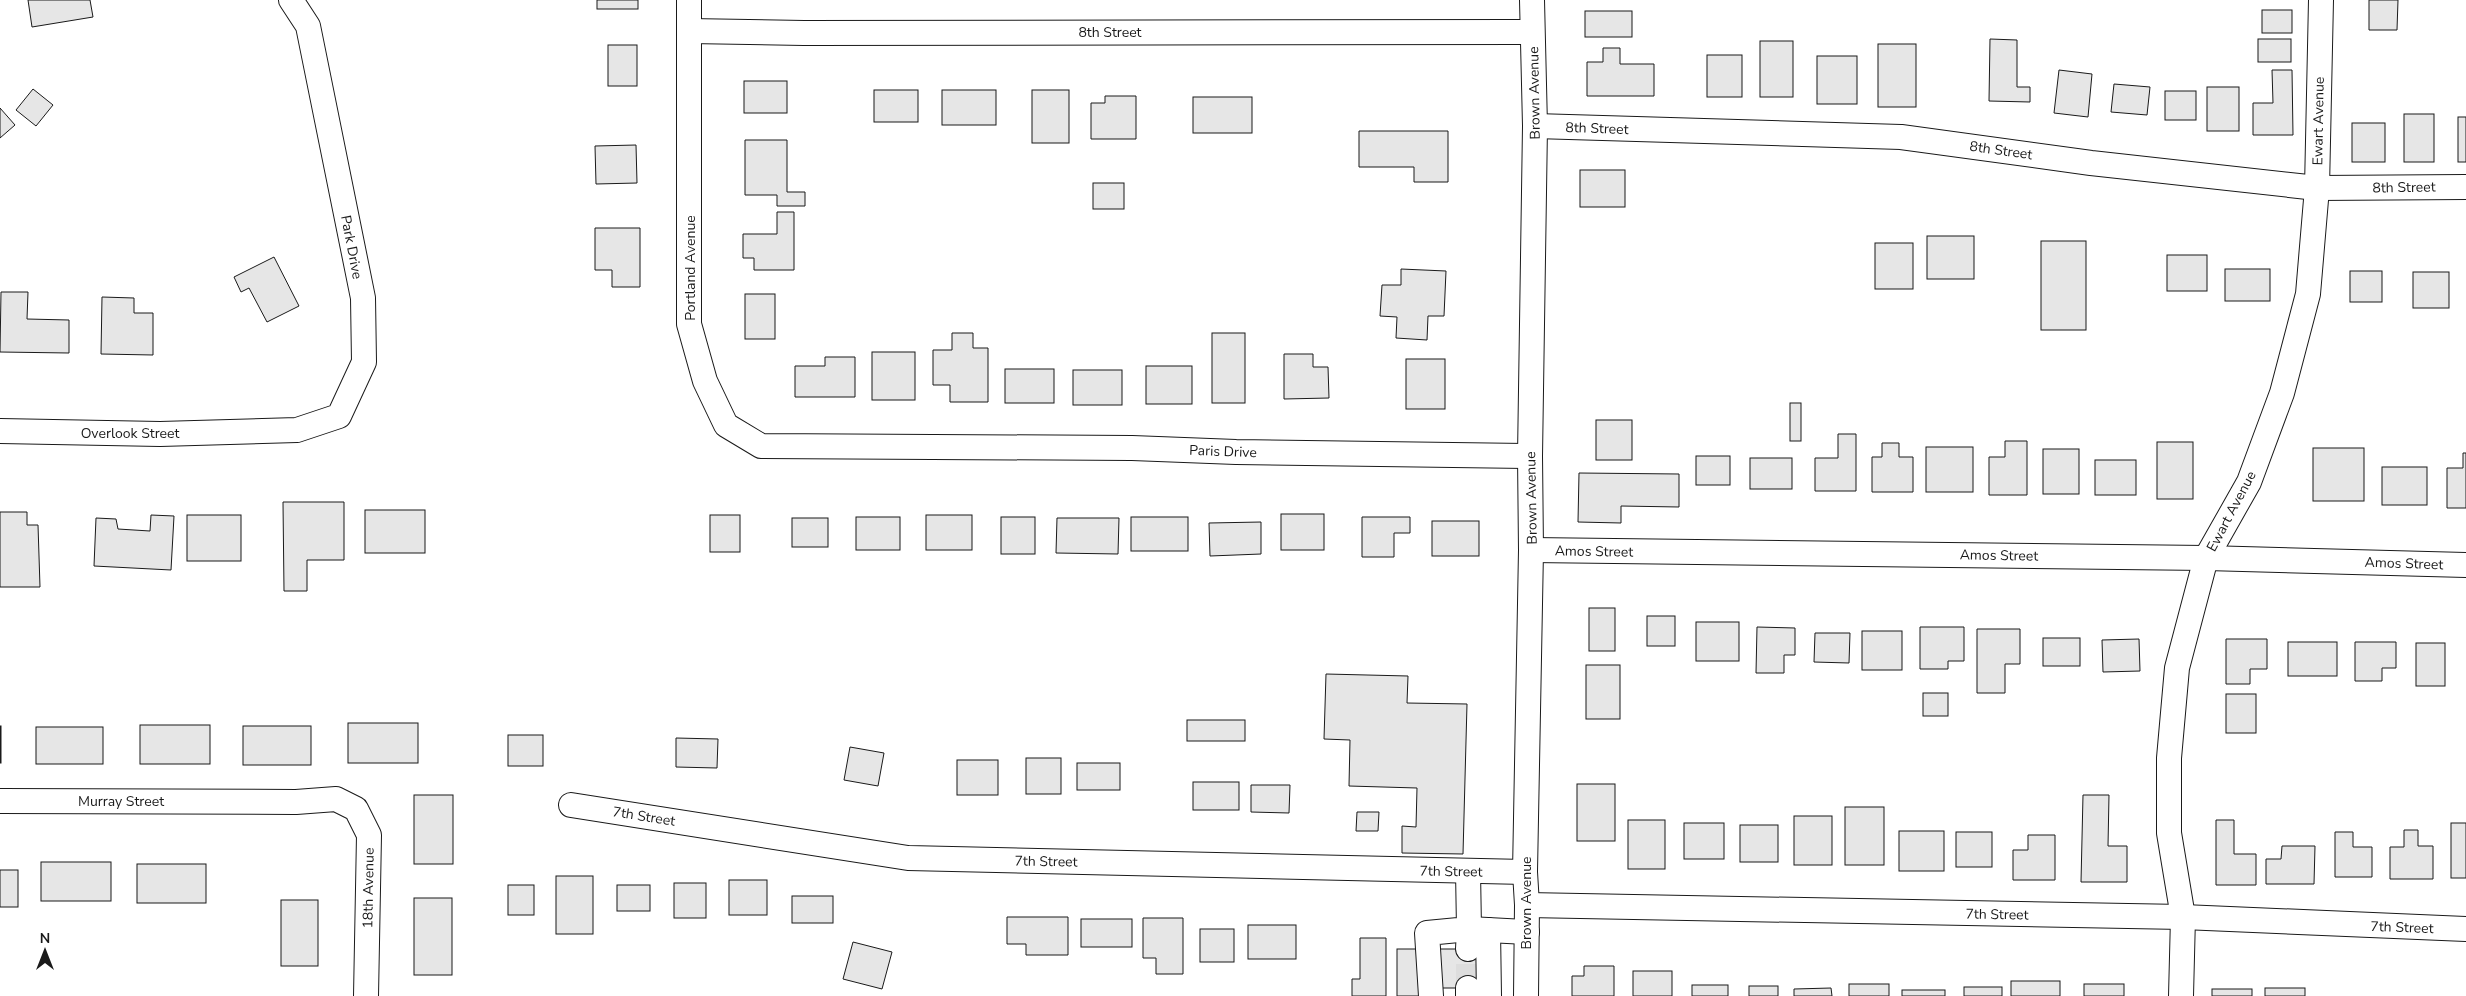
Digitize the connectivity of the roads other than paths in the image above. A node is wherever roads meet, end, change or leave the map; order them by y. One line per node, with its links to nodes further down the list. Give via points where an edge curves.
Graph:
1 (291, 0): 11 (street, Park Drive, via 308,26 314,55 363,298 364,362 339,416 298,430)
2 (689, 0): 5 (street, Portland Avenue)
3 (1532, 0): 6 (street, Brown Avenue)
4 (2321, 0): 9 (street, Ewart Avenue)
5 (688, 31): 6 (street, 8th Street); 12 (street, Portland Avenue, via 689,324 705,381 726,425 760,446)
6 (1532, 32): 7 (street, Brown Avenue)
7 (1535, 126): 9 (street, 8th Street, via 1901,137 2091,163); 13 (street, Brown Avenue)
8 (2466, 187): 9 (street, 8th Street)
9 (2317, 188): 15 (street, Ewart Avenue, via 2308,294 2282,393 2249,482)
10 (0, 431): 11 (street, Overlook Street, via 160,434)
11 (260, 431)
12 (916, 446): 13 (street, Paris Drive)
13 (1530, 456): 14 (street, Brown Avenue)
14 (1531, 550): 15 (street, Amos Street); 21 (street, Brown Avenue)
15 (2206, 558): 16 (street, Amos Street); 23 (street, Ewart Avenue, via 2176,668 2169,758 2169,833)
16 (2466, 565)
17 (0, 801): 18 (street, Murray Street)
18 (242, 802): 28 (street, 18th Avenue, via 336,799 356,809 370,836)
19 (571, 805): 20 (street, 7th Street, via 908,858)
20 (1468, 871): 21 (street, 7th Street); 26 (street)
21 (1525, 872): 22 (street, Brown Avenue)
22 (1527, 905): 23 (street, 7th Street); 25 (street, Brown Avenue)
23 (2183, 917): 24 (street, 7th Street); 31 (street, Ewart Avenue)
24 (2466, 929)
25 (1527, 932): 26 (street); 30 (street, Brown Avenue)
26 (1475, 936): 27 (street); 29 (street, via 1427,933)
27 (1475, 993)
28 (366, 996)
29 (1431, 996)
30 (1526, 996)
31 (2181, 996)

